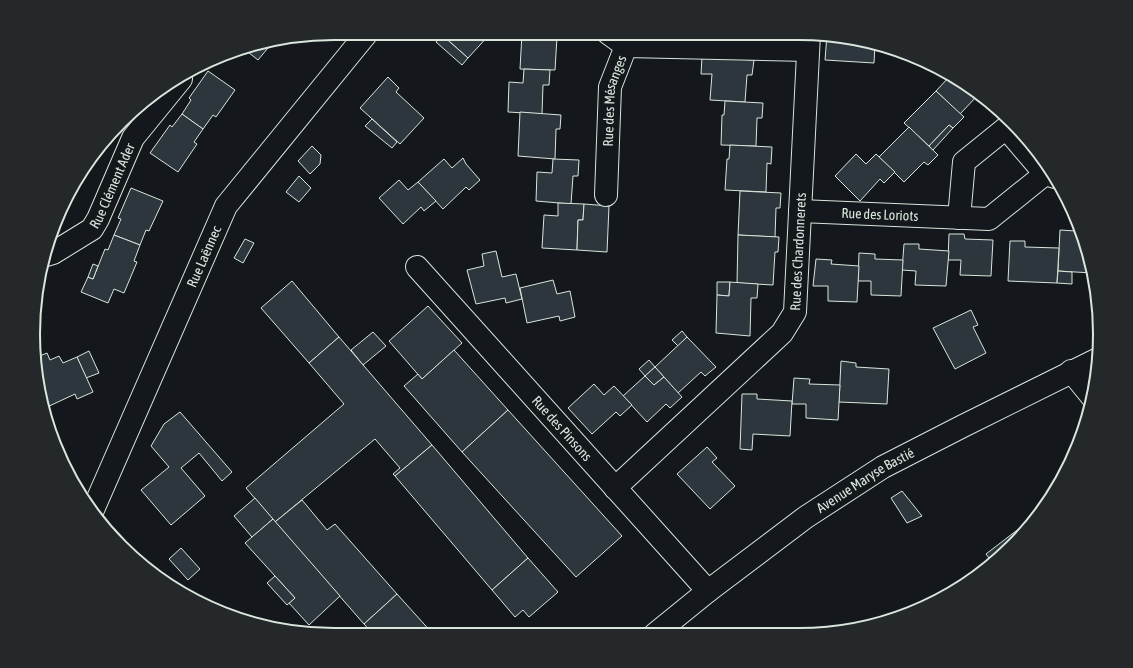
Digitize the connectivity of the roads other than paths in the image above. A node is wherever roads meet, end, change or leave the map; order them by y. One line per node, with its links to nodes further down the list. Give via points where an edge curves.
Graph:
1 (361, 40): 17 (street, Rue Laënnec, via 226,206)
2 (618, 40): 4 (street)
3 (808, 42): 4 (street, Rue des Mésanges); 9 (street, Rue des Chardonnerets)
4 (626, 46): 8 (street, Rue des Mésanges, via 610,87)
5 (173, 88): 11 (street, Rue Clément Ader, via 133,138 92,229)
6 (1036, 160): 10 (street, Rue des Loriots, via 1006,128 964,162)
7 (1048, 178): 10 (street, Rue des Loriots, via 989,219)
8 (606, 195)
9 (800, 211): 10 (street, Rue des Loriots); 16 (street, Rue des Chardonnerets, via 795,312 782,333)
10 (959, 218)
11 (51, 253)
12 (417, 266): 16 (street, Rue des Pinsons)
13 (1091, 362): 14 (street, Avenue Maryse Bastié)
14 (1071, 371): 15 (street); 18 (street, Avenue Maryse Bastié, via 883,467 806,517)
15 (1087, 391)
16 (615, 488): 18 (street, Rue des Pinsons)
17 (95, 505)
18 (708, 591): 19 (street, Avenue Maryse Bastié)
19 (662, 628)

